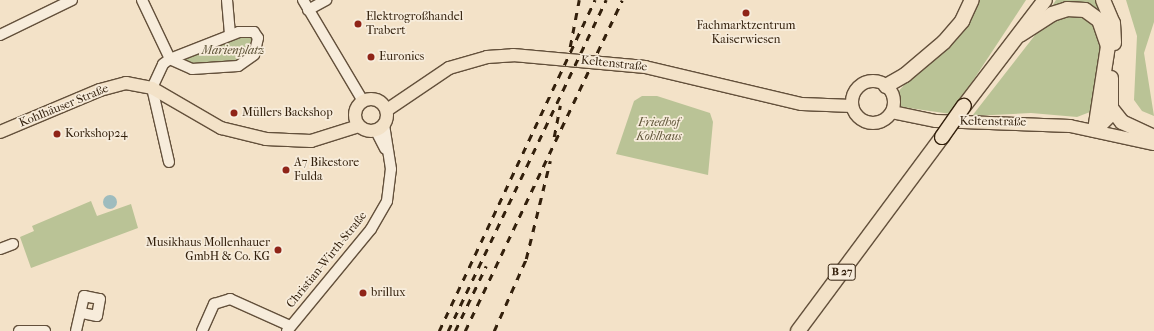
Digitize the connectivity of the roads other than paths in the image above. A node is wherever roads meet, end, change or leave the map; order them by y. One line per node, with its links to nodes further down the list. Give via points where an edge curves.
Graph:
1 (142, 0): 13 (street)
2 (227, 0): 11 (street)
3 (303, 0): 9 (street)
4 (326, 0): 9 (street)
5 (972, 0): 15 (highway, via 956,29)
6 (1045, 0): 12 (highway, B 27)
7 (1103, 0): 18 (highway, via 1114,31)
8 (69, 1): 10 (street)
9 (308, 10): 16 (street)
10 (0, 33)
11 (230, 35): 13 (street); 13 (street, via 251,31 258,38 254,55 238,66 192,69)
12 (1020, 35): 23 (highway, via 1052,14 1067,9 1085,10 1099,20 1108,46); 36 (highway, B 27, bridge, via 964,106)
13 (170, 59): 14 (street, via 157,74)
14 (152, 88): 21 (main road, Kohlhäuser Straße, via 212,124 256,137 311,141); 24 (main road, Kohlhäuser Straße, via 136,83 116,85); 27 (street)
15 (889, 90): 17 (main road, via 877,82 863,84 854,93); 20 (main road)
16 (363, 101): 19 (main road, via 377,100); 21 (main road, via 355,115)
17 (852, 106): 19 (main road, Keltenstraße, via 802,104 645,67 513,54 487,56 449,68); 20 (main road, via 858,117 870,123 883,121)
18 (1111, 108): 23 (highway, via 1108,120); 25 (highway, via 1122,122)
19 (387, 110): 22 (main road)
20 (892, 112): 23 (main road, Keltenstraße, via 936,121 1013,122)
21 (359, 126): 22 (main road)
22 (380, 128): 31 (street, Christian-Wirth-Straße, via 390,158 390,190 378,219)
23 (1095, 130): 25 (main road, Keltenstraße, via 1110,128); 26 (main road, Keltenstraße)
24 (0, 132)
25 (1154, 137)
26 (1154, 144)
27 (168, 162)
28 (13, 244): 29 (street)
29 (0, 249)
30 (81, 313): 34 (street)
31 (288, 328): 35 (street, via 230,299 214,304)
32 (19, 331): 33 (street)
33 (45, 331)
34 (76, 331)
35 (202, 331)
36 (798, 331)

